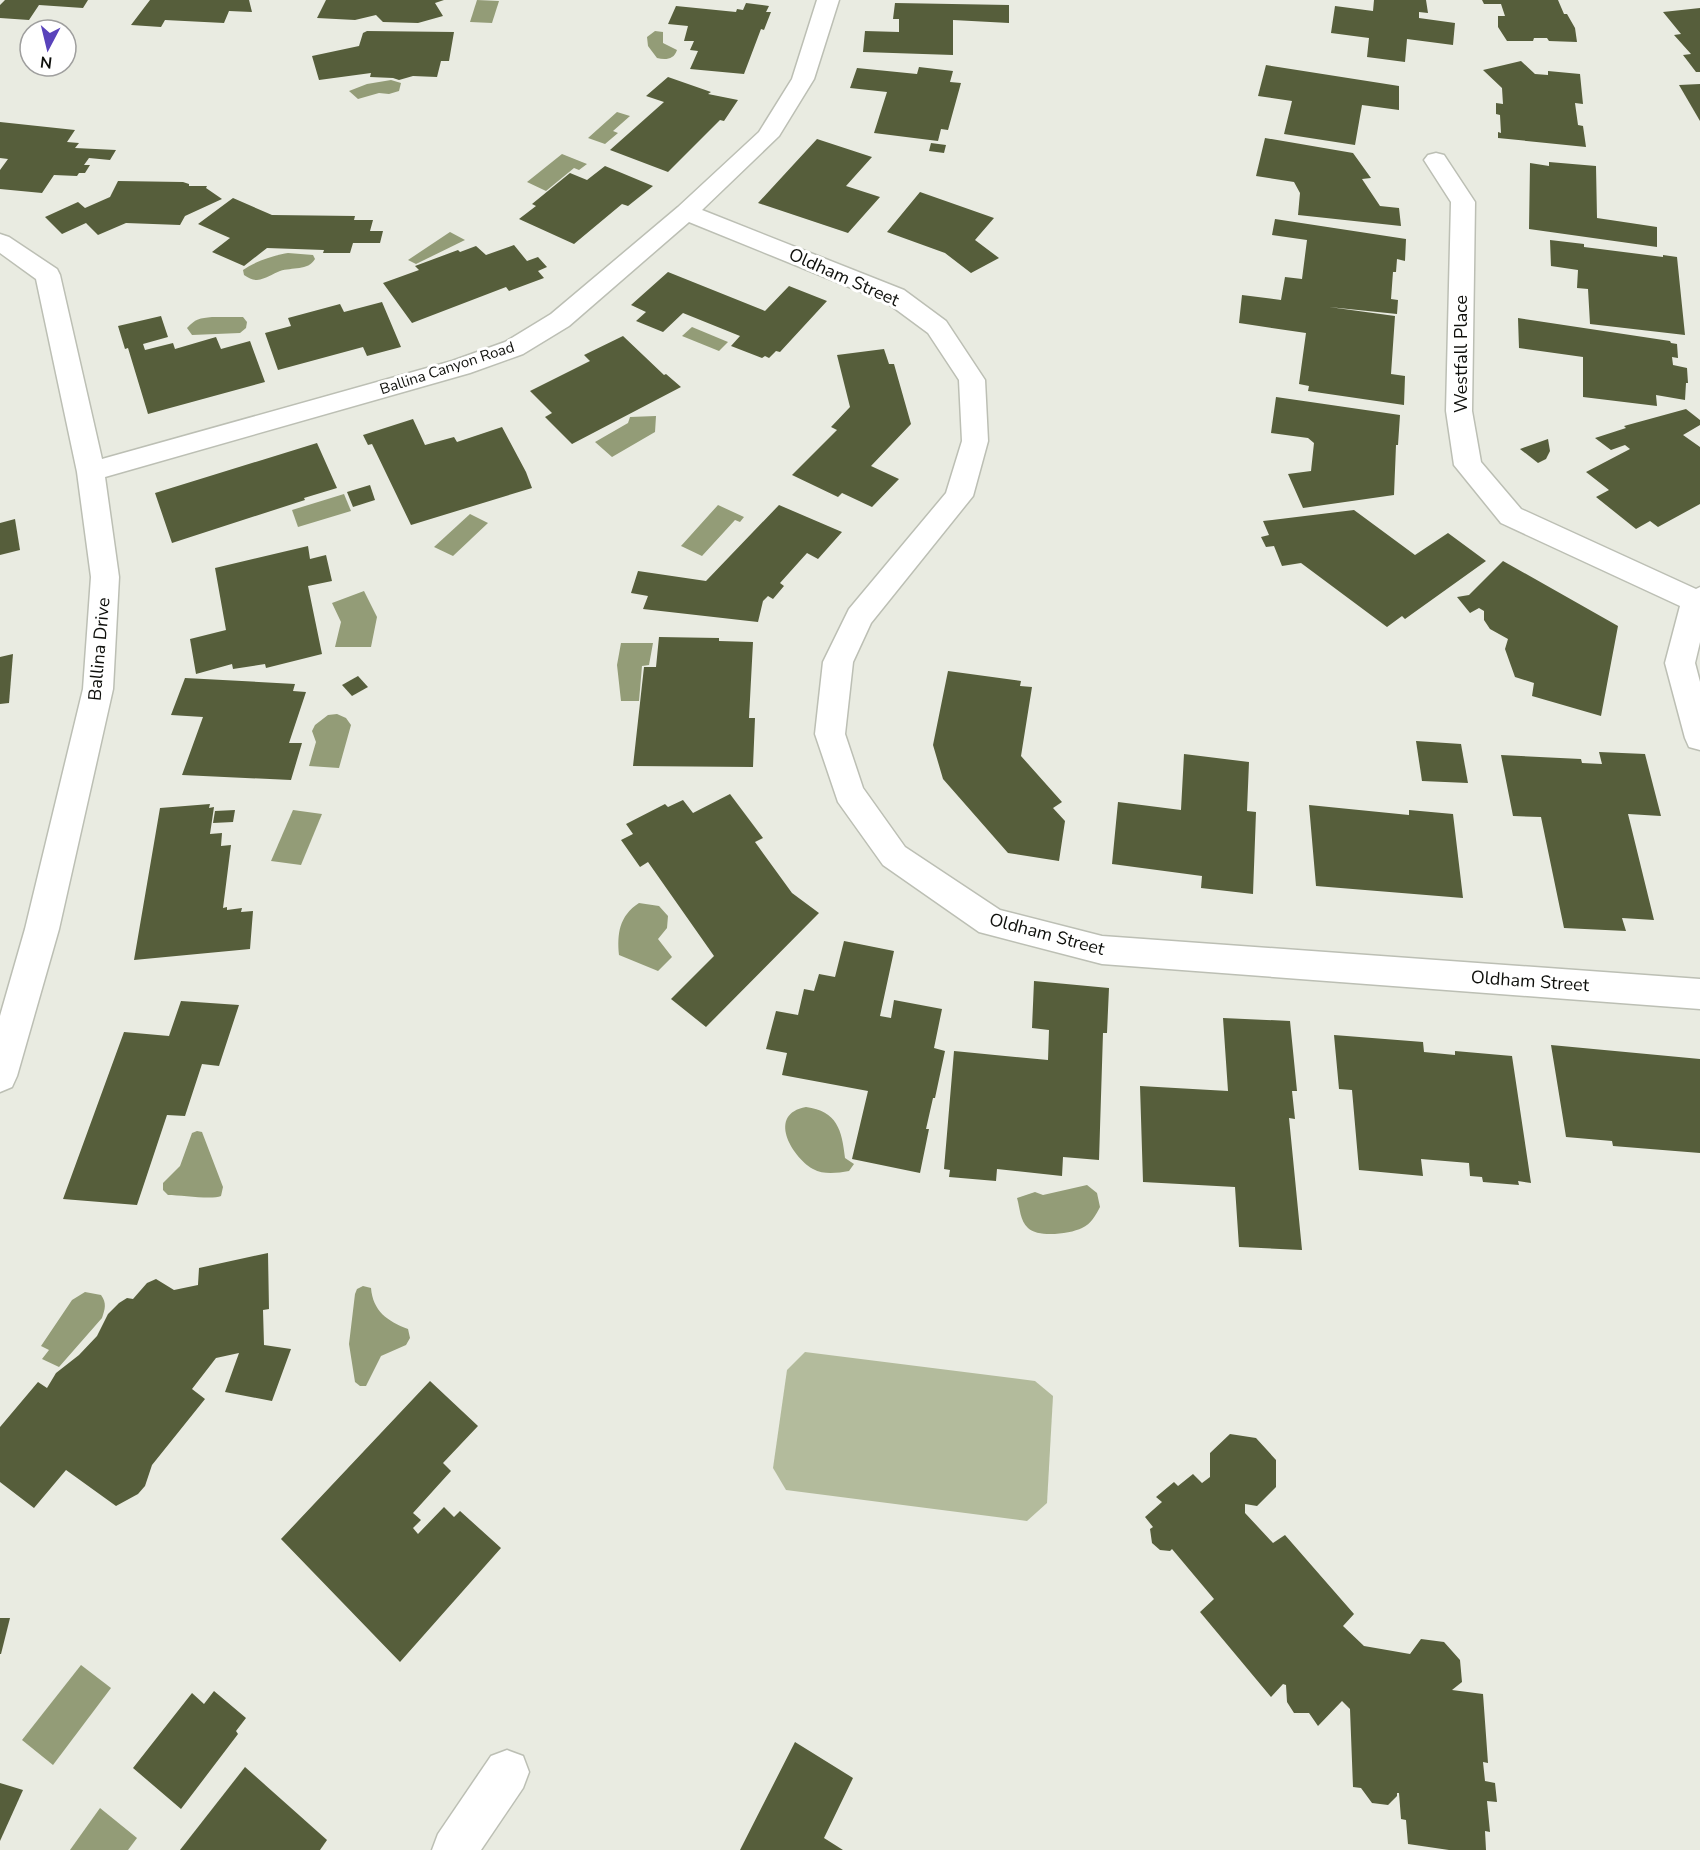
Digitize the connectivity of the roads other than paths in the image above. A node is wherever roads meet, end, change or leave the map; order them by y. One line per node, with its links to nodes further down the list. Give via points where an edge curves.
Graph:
1 (828, 0): 3 (street, Ballina Canyon Road, via 803,80 768,136)
2 (1436, 160): 6 (street, Westfall Place, via 1463,202 1459,411 1468,465 1511,516)
3 (686, 212): 5 (street, Ballina Canyon Road, via 560,320 514,348 461,367); 8 (street, Oldham Street, via 895,296 937,327 972,380 975,441 959,496 859,617 838,662 830,734 849,793 894,855 991,922 1102,950)
4 (0, 242): 5 (street, Ballina Drive, via 48,275)
5 (91, 472): 9 (street, Ballina Drive, via 105,577 98,689 42,929)
6 (1698, 600): 7 (street, via 1680,663)
7 (1700, 738)
8 (1700, 994)
9 (0, 1076)
10 (507, 1772): 11 (street)
11 (454, 1850)

